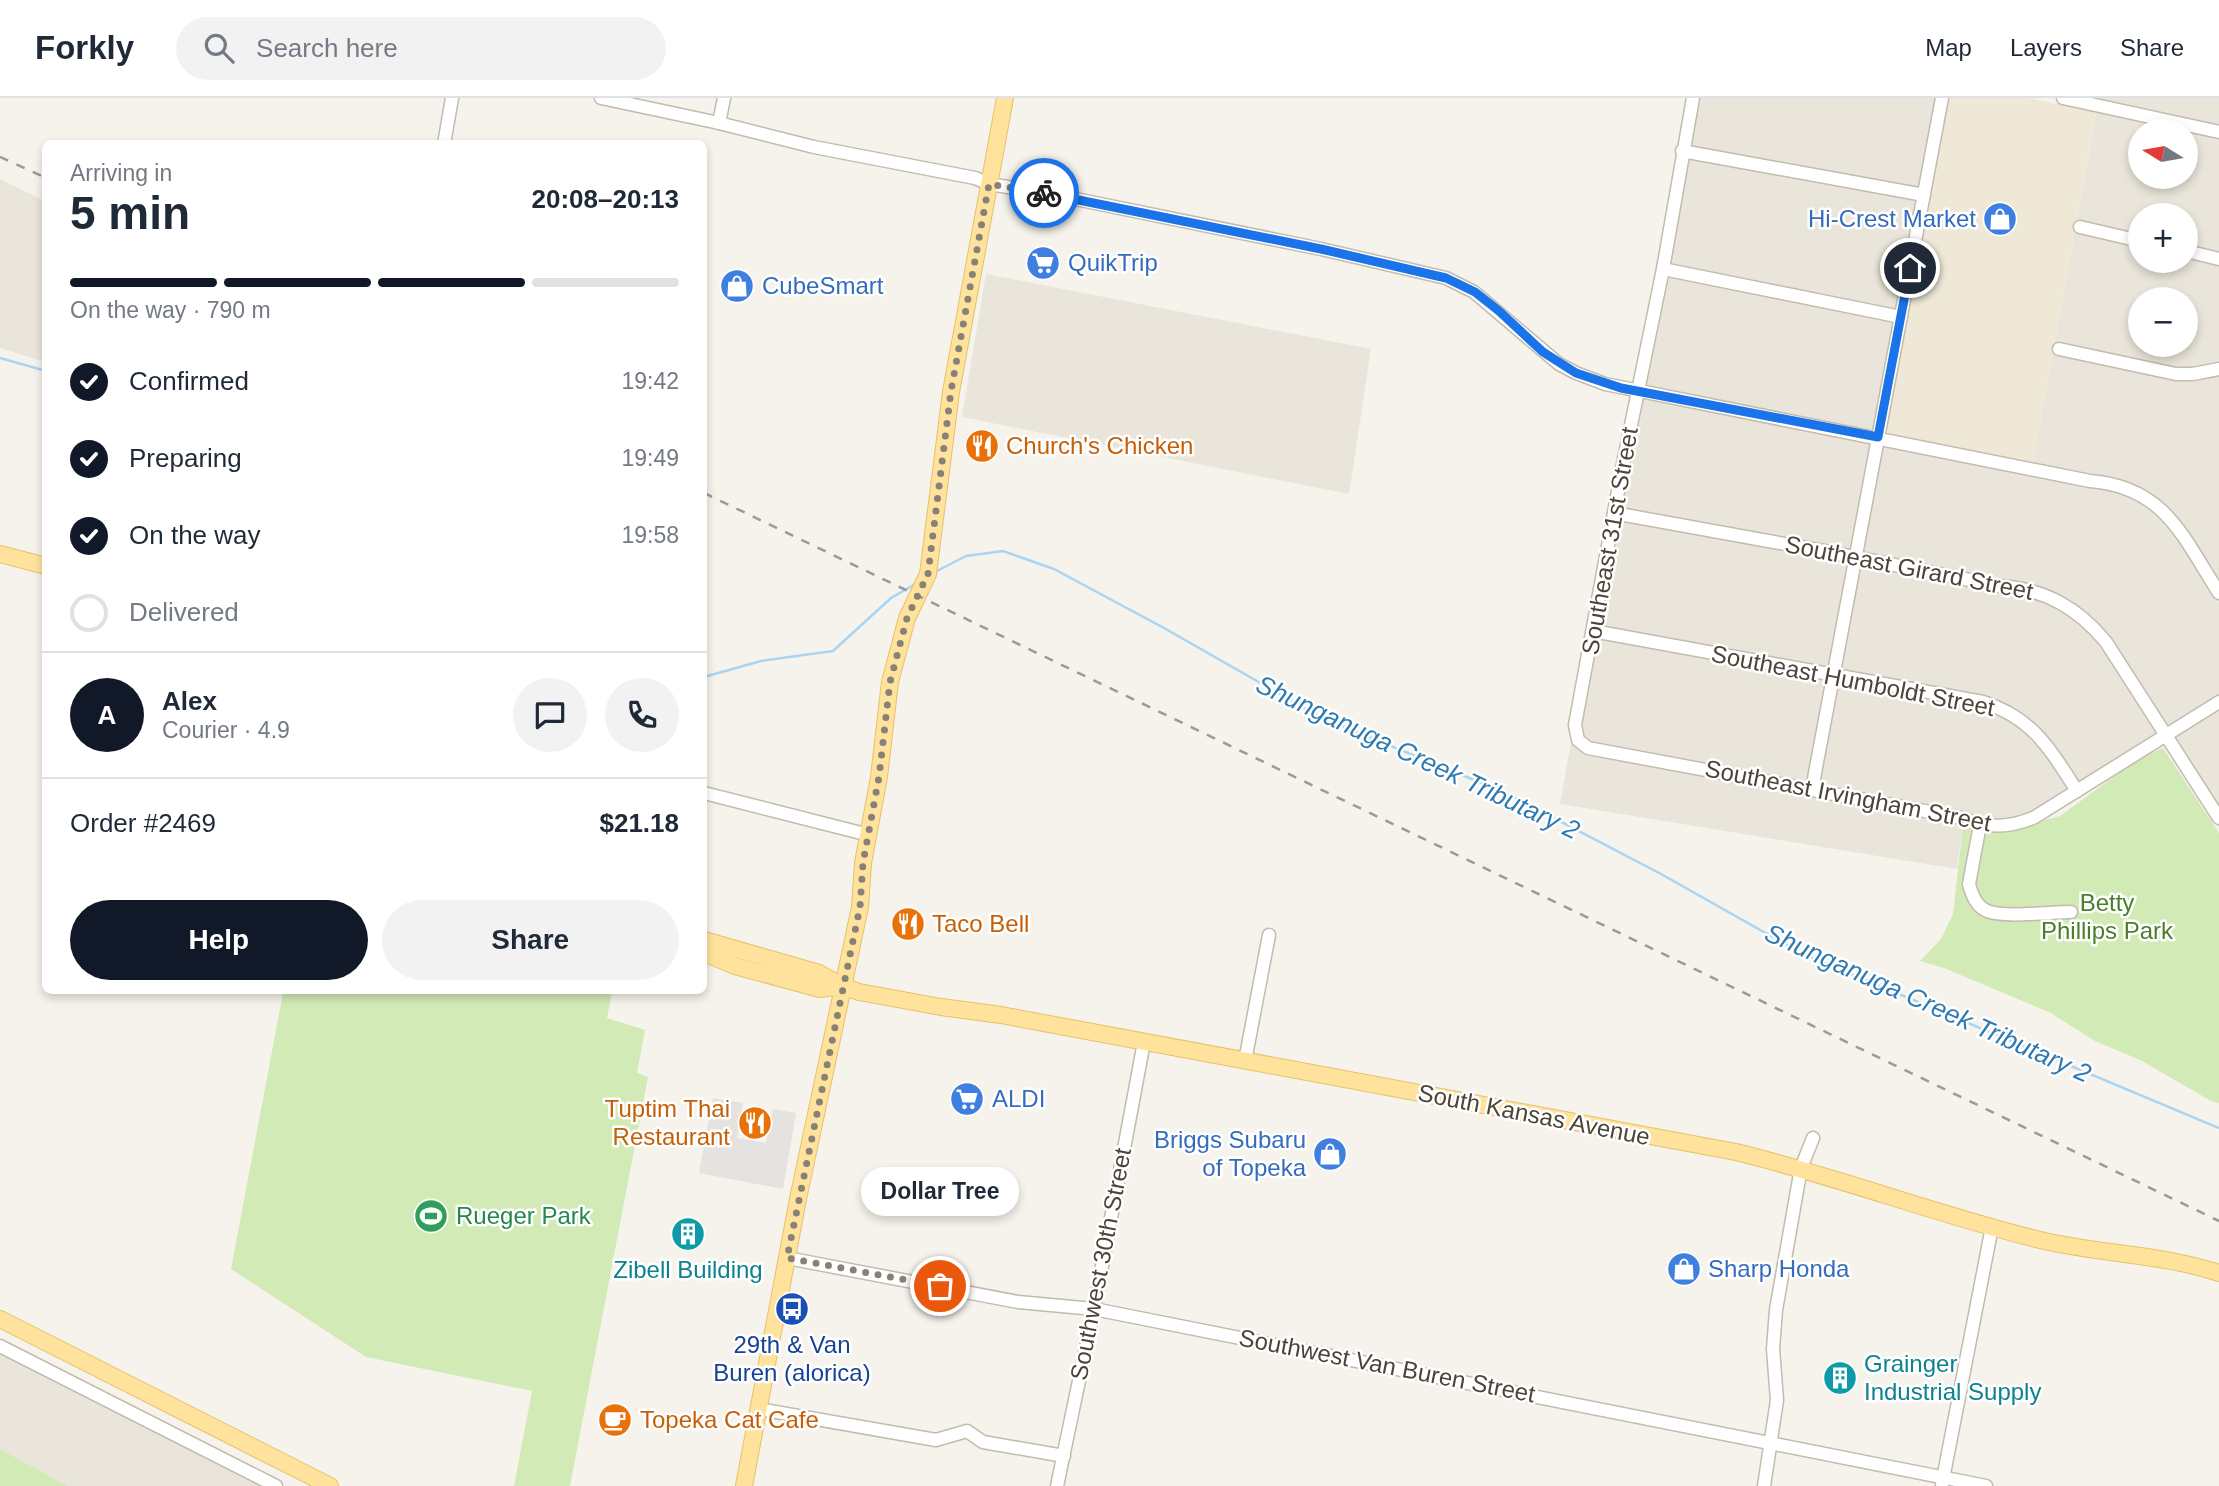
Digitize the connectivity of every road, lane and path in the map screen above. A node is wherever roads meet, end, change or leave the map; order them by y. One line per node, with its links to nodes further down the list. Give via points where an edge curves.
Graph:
1 (452, 98): 10 (street)
2 (601, 98): 8 (street)
3 (724, 98): 8 (street)
4 (1005, 98): 12 (main road)
5 (1692, 98): 11 (street, Southeast 31st Street)
6 (1942, 98): 13 (street)
7 (2063, 98): 9 (street)
8 (719, 123): 12 (street)
9 (2219, 132)
10 (445, 140)
11 (1682, 151): 13 (street); 18 (street, Southeast 31st Street)
12 (989, 184): 22 (street, via 1446,278 1475,292 1559,364 1605,384); 39 (main road, via 951,391 928,574 907,618 890,682)
13 (1924, 195): 19 (street)
14 (2080, 227): 15 (street)
15 (2128, 238)
16 (2198, 254): 17 (street)
17 (2219, 259)
18 (1663, 269): 19 (street); 22 (street, Southeast 31st Street)
19 (1901, 317): 23 (street)
20 (2059, 349): 21 (street, via 2176,374)
21 (2219, 369)
22 (1637, 391): 23 (street); 24 (street, Southeast 31st Street)
23 (1878, 437): 26 (street); 28 (street, via 2130,489 2171,518)
24 (1614, 513): 26 (street, Southeast Girard Street); 29 (street, Southeast 31st Street)
25 (0, 554): 27 (main road)
26 (1856, 558): 30 (street); 33 (street, Southeast Girard Street, via 2028,590 2070,607 2106,642)
27 (42, 565)
28 (2219, 593)
29 (1593, 631): 30 (street, Southeast Humboldt Street); 32 (street, Southeast 31st Street)
30 (1834, 675): 34 (street); 35 (street, Southeast Humboldt Street, via 1983,702 2009,712 2048,746)
31 (2219, 702): 33 (street, Southeast Irvingham Street)
32 (1576, 736): 34 (street, Southeast Irvingham Street, via 1588,748)
33 (2166, 736): 35 (street, Southeast Irvingham Street); 37 (street, Southeast Girard Street)
34 (1812, 789): 38 (street, Southeast Irvingham Street)
35 (2077, 791): 38 (street, Southeast Irvingham Street, via 2023,822)
36 (707, 794): 39 (street)
37 (2219, 818)
38 (1980, 825): 40 (street, via 1969,884 1981,907 1997,913)
39 (869, 835): 44 (main road, via 860,907)
40 (2071, 912)
41 (1269, 935): 46 (street)
42 (707, 941): 44 (main road, South Kansas Avenue, via 820,973)
43 (707, 954): 44 (main road, South Kansas Avenue, via 820,989)
44 (842, 986): 45 (main road, South Kansas Avenue); 50 (main road)
45 (1144, 1042): 46 (main road, South Kansas Avenue); 52 (street, Southwest 30th Street)
46 (1245, 1060): 48 (main road, South Kansas Avenue)
47 (1813, 1138): 48 (street)
48 (1801, 1168): 49 (main road, South Kansas Avenue); 56 (street, via 1773,1329 1777,1400)
49 (1992, 1227): 51 (main road, South Kansas Avenue, via 2076,1248 2165,1260); 58 (street)
50 (787, 1258): 52 (street, Southwest Van Buren Street, via 1018,1301); 55 (main road)
51 (2219, 1273)
52 (1094, 1308): 56 (street, Southwest Van Buren Street); 57 (street, Southwest 30th Street)
53 (0, 1319): 60 (main road)
54 (0, 1346): 59 (street)
55 (759, 1409): 57 (street, via 936,1440 967,1431 983,1442); 61 (main road)
56 (1772, 1444): 58 (street, Southwest Van Buren Street); 63 (street)
57 (1063, 1456): 62 (street, Southwest 30th Street)
58 (1942, 1482): 64 (street, Southwest Van Buren Street)
59 (276, 1486)
60 (330, 1486)
61 (744, 1486)
62 (1058, 1486)
63 (1764, 1486)
64 (1986, 1486)

